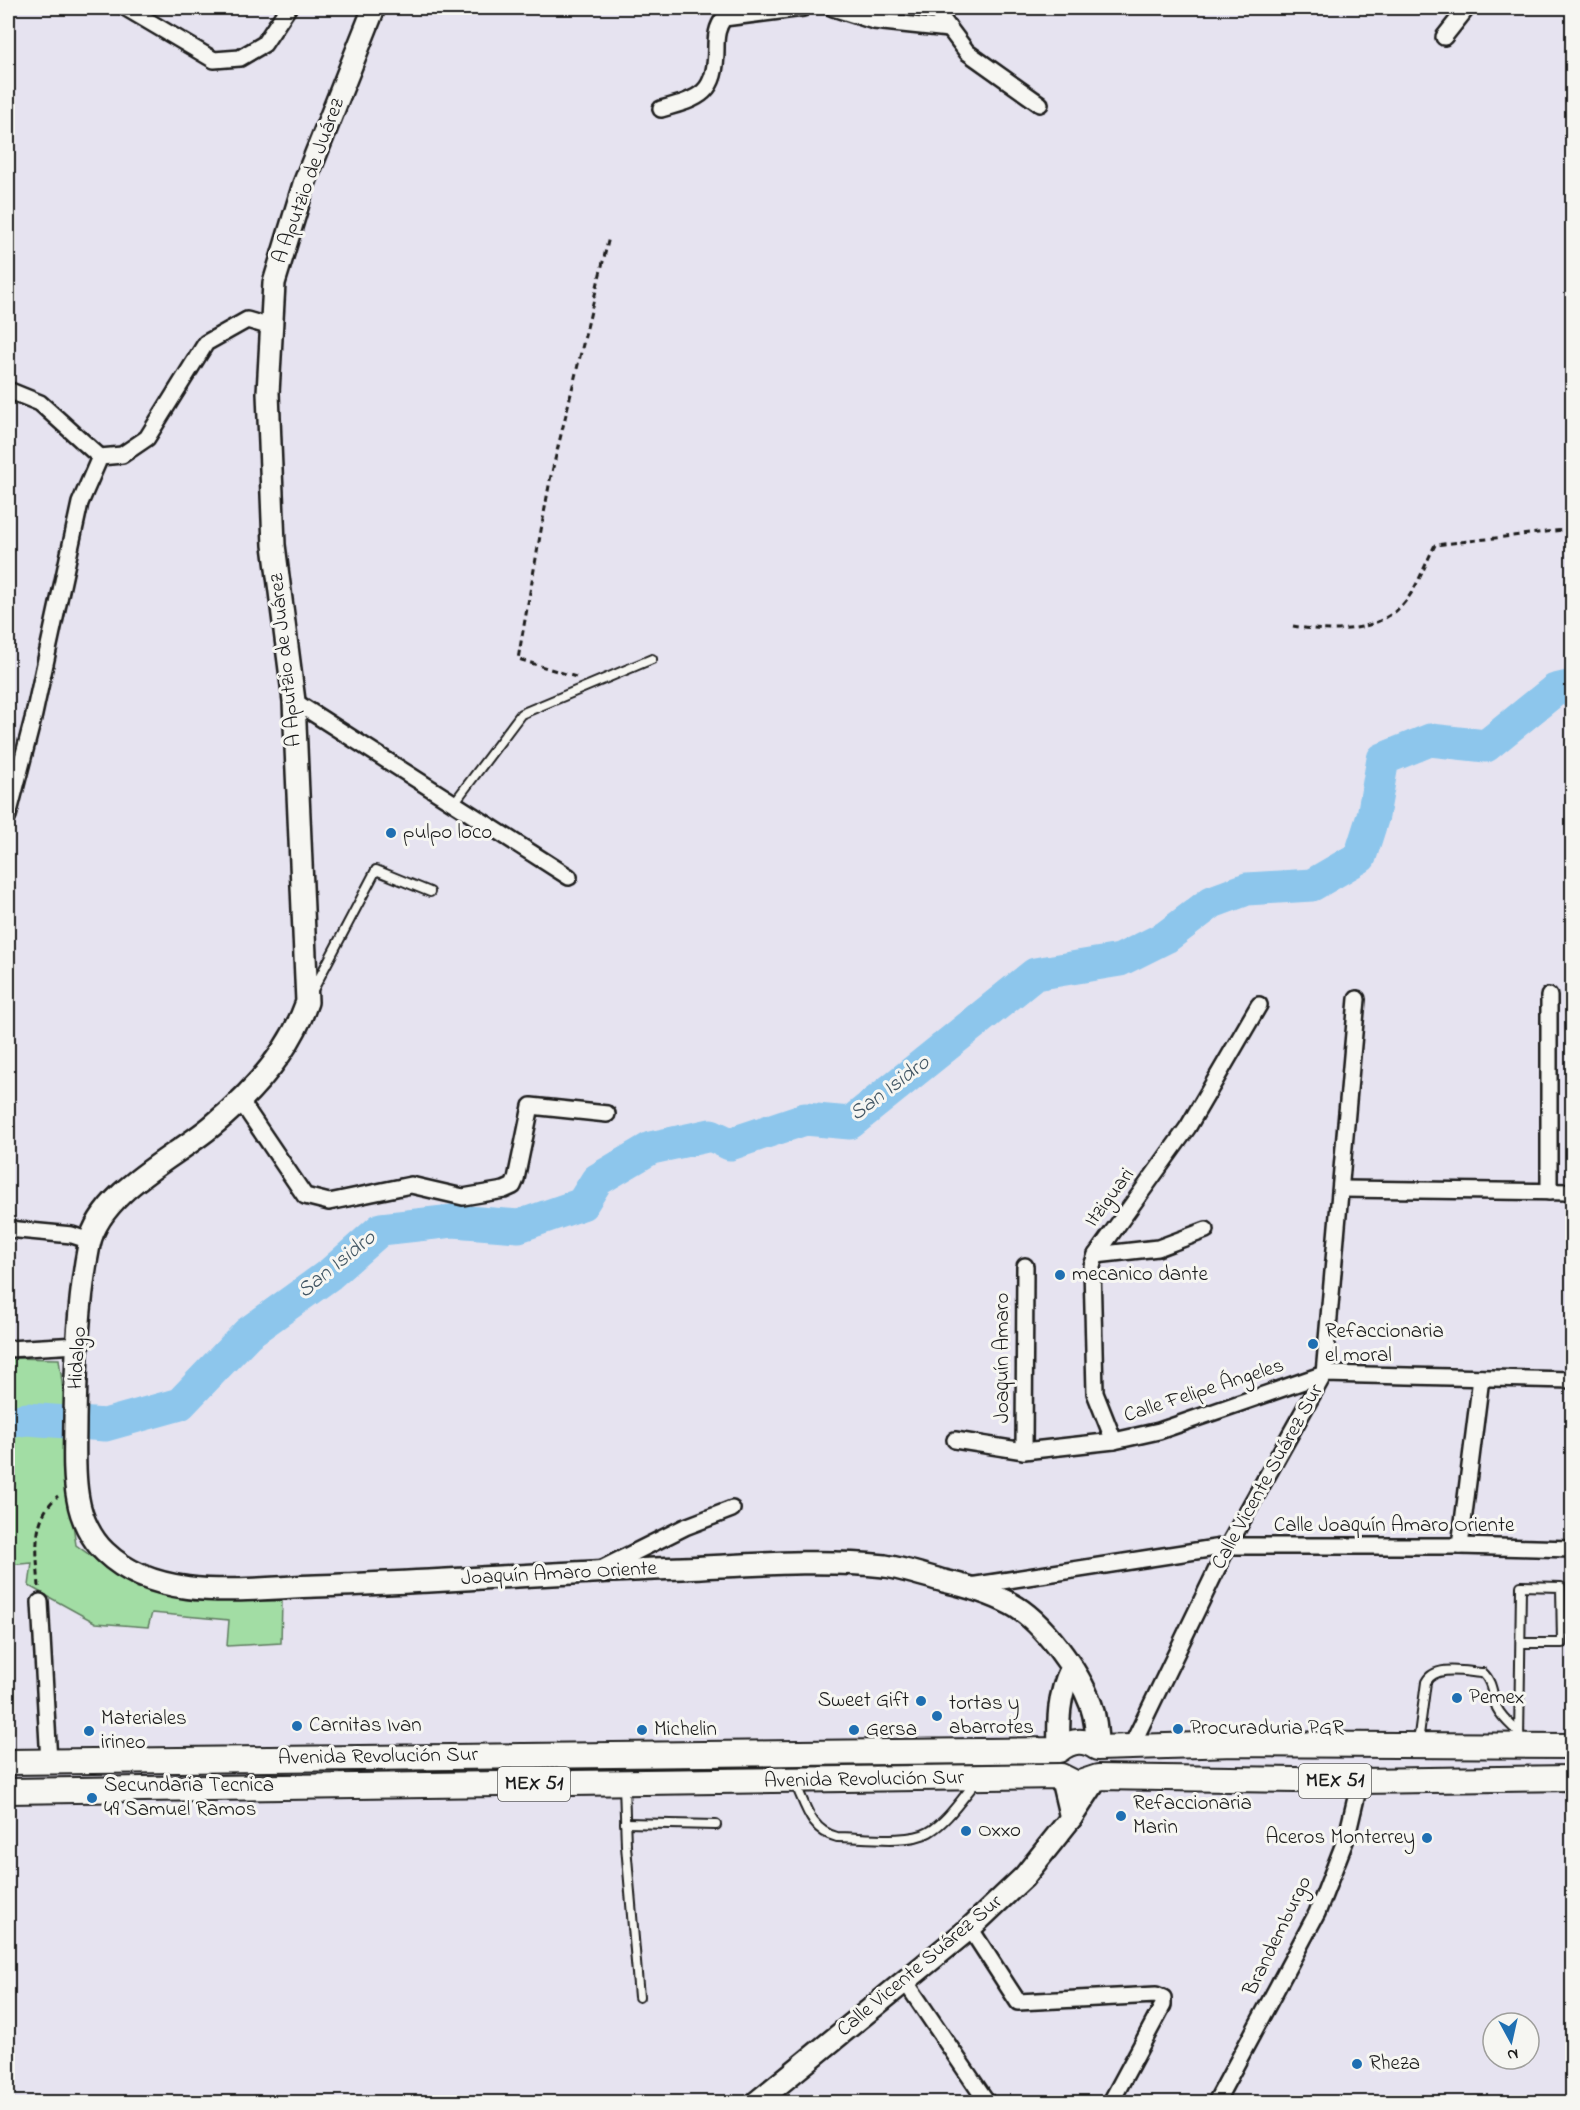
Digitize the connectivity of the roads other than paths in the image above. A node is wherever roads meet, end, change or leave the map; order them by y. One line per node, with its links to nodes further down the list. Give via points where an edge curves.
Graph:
1 (126, 8): 2 (street, via 214,60 240,58 264,44)
2 (288, 8)
3 (374, 8): 12 (street, A Aputzio de Juárez, via 288,230 274,283)
4 (802, 8): 11 (street, via 724,18 717,30 710,85 693,100)
5 (833, 8): 8 (street, via 874,21)
6 (934, 8): 8 (street)
7 (1467, 8): 9 (street)
8 (950, 29): 10 (street, via 967,52)
9 (1444, 37)
10 (1040, 104)
11 (661, 110)
12 (271, 327): 14 (street, via 248,320 206,343 147,438 122,455); 16 (street, A Aputzio de Juárez, via 268,393 274,545)
13 (8, 390): 14 (street, via 40,403)
14 (100, 457): 18 (street, via 80,502)
15 (652, 659): 17 (lane, via 521,714)
16 (294, 701): 17 (street); 23 (street, A Aputzio de Juárez)
17 (454, 803): 19 (street)
18 (8, 816)
19 (569, 877)
20 (430, 892): 23 (lane, via 376,870)
21 (1549, 996): 28 (street)
22 (1357, 999): 27 (street, Calle Vicente Suárez Sur)
23 (307, 1002): 25 (street, A Aputzio de Juárez, via 285,1047)
24 (1260, 1005): 33 (street, Itziguari, via 1188,1127)
25 (240, 1100): 26 (street, via 305,1196 329,1202 411,1185 463,1197 504,1190 513,1186 516,1179 531,1106); 32 (street, A Aputzio de Juárez, via 212,1126 129,1185 99,1222)
26 (607, 1114)
27 (1342, 1189): 28 (street); 37 (street, Calle Vicente Suárez Sur)
28 (1549, 1192): 29 (street)
29 (1572, 1192)
30 (8, 1229): 32 (street, via 72,1235)
31 (1206, 1230): 33 (street, via 1158,1248)
32 (90, 1241): 36 (street, Hidalgo)
33 (1096, 1255): 41 (street, Itziguari, via 1092,1266 1095,1393)
34 (1025, 1266): 42 (street, Joaquín Amaro)
35 (8, 1349): 36 (street)
36 (77, 1351): 43 (street, Hidalgo)
37 (1324, 1374): 38 (street); 41 (street, Calle Felipe Ángeles, via 1159,1431); 45 (street, Calle Vicente Suárez Sur)
38 (1481, 1378): 39 (street); 46 (street)
39 (1572, 1380)
40 (955, 1440): 42 (street, Calle Felipe Ángeles)
41 (1114, 1441): 42 (street, Calle Felipe Ángeles)
42 (1024, 1451)
43 (76, 1483): 48 (street, Joaquín Amaro Oriente, via 78,1503 90,1533 106,1553 130,1570 162,1582 206,1590 400,1584)
44 (732, 1509): 48 (street, via 685,1527)
45 (1228, 1546): 46 (street, Calle Joaquín Amaro Oriente); 49 (street, Calle Joaquín Amaro Oriente); 56 (street, Calle Vicente Suárez Sur)
46 (1460, 1546): 47 (street, Calle Joaquín Amaro Oriente)
47 (1572, 1549)
48 (598, 1571): 49 (street, Joaquín Amaro Oriente, via 843,1564 887,1567)
49 (967, 1586): 52 (street, Joaquín Amaro Oriente, via 1014,1605 1049,1637)
50 (40, 1602): 60 (street)
51 (1521, 1643): 51 (lane, via 1521,1586 1561,1587 1562,1643); 53 (lane)
52 (1071, 1669): 57 (street, Joaquín Amaro Oriente, via 1091,1707); 58 (street, via 1062,1686 1058,1710)
53 (1519, 1739): 54 (main road, Avenida Revolución Sur / MEX 51); 54 (lane, via 1500,1712 1488,1677 1483,1673 1436,1671 1426,1682); 55 (main road, Avenida Revolución Sur / MEX 51)
54 (1417, 1745): 56 (main road, Avenida Revolución Sur / MEX 51)
55 (1572, 1746)
56 (1131, 1747): 57 (main road, Avenida Revolución Sur / MEX 51)
57 (1097, 1748): 58 (main road, Avenida Revolución Sur / MEX 51, via 1081,1741); 63 (main road, via 1102,1765)
58 (1059, 1750): 60 (main road, Avenida Revolución Sur / MEX 51); 61 (main road)
59 (8, 1762): 60 (main road, Avenida Revolución Sur / MEX 51)
60 (49, 1762)
61 (1061, 1776): 62 (main road, Avenida Revolución Sur / MEX 51); 63 (main road, Avenida Revolución Sur / MEX 51, via 1077,1784); 69 (street)
62 (980, 1778): 65 (main road, Avenida Revolución Sur / MEX 51); 65 (lane, via 939,1825 912,1838 826,1834 816,1828)
63 (1098, 1778): 66 (main road, Avenida Revolución Sur / MEX 51); 69 (street, Calle Vicente Suárez Sur)
64 (1572, 1778): 66 (main road, Avenida Revolución Sur / MEX 51)
65 (794, 1780): 67 (main road, Avenida Revolución Sur / MEX 51)
66 (1360, 1781): 78 (street, Brandemburgo, via 1347,1836 1317,1913)
67 (624, 1783): 68 (main road, Avenida Revolución Sur / MEX 51); 70 (lane)
68 (8, 1791)
69 (1071, 1818): 72 (street, Calle Vicente Suárez Sur, via 1024,1877)
70 (625, 1823): 71 (lane); 74 (lane)
71 (716, 1825)
72 (970, 1928): 73 (street, Calle Vicente Suárez Sur); 77 (street, via 1018,2002 1156,1995 1163,1998 1163,2005)
73 (905, 1981): 75 (street, Calle Vicente Suárez Sur); 76 (street)
74 (639, 1997)
75 (757, 2103)
76 (987, 2103)
77 (1111, 2103)
78 (1216, 2103)

